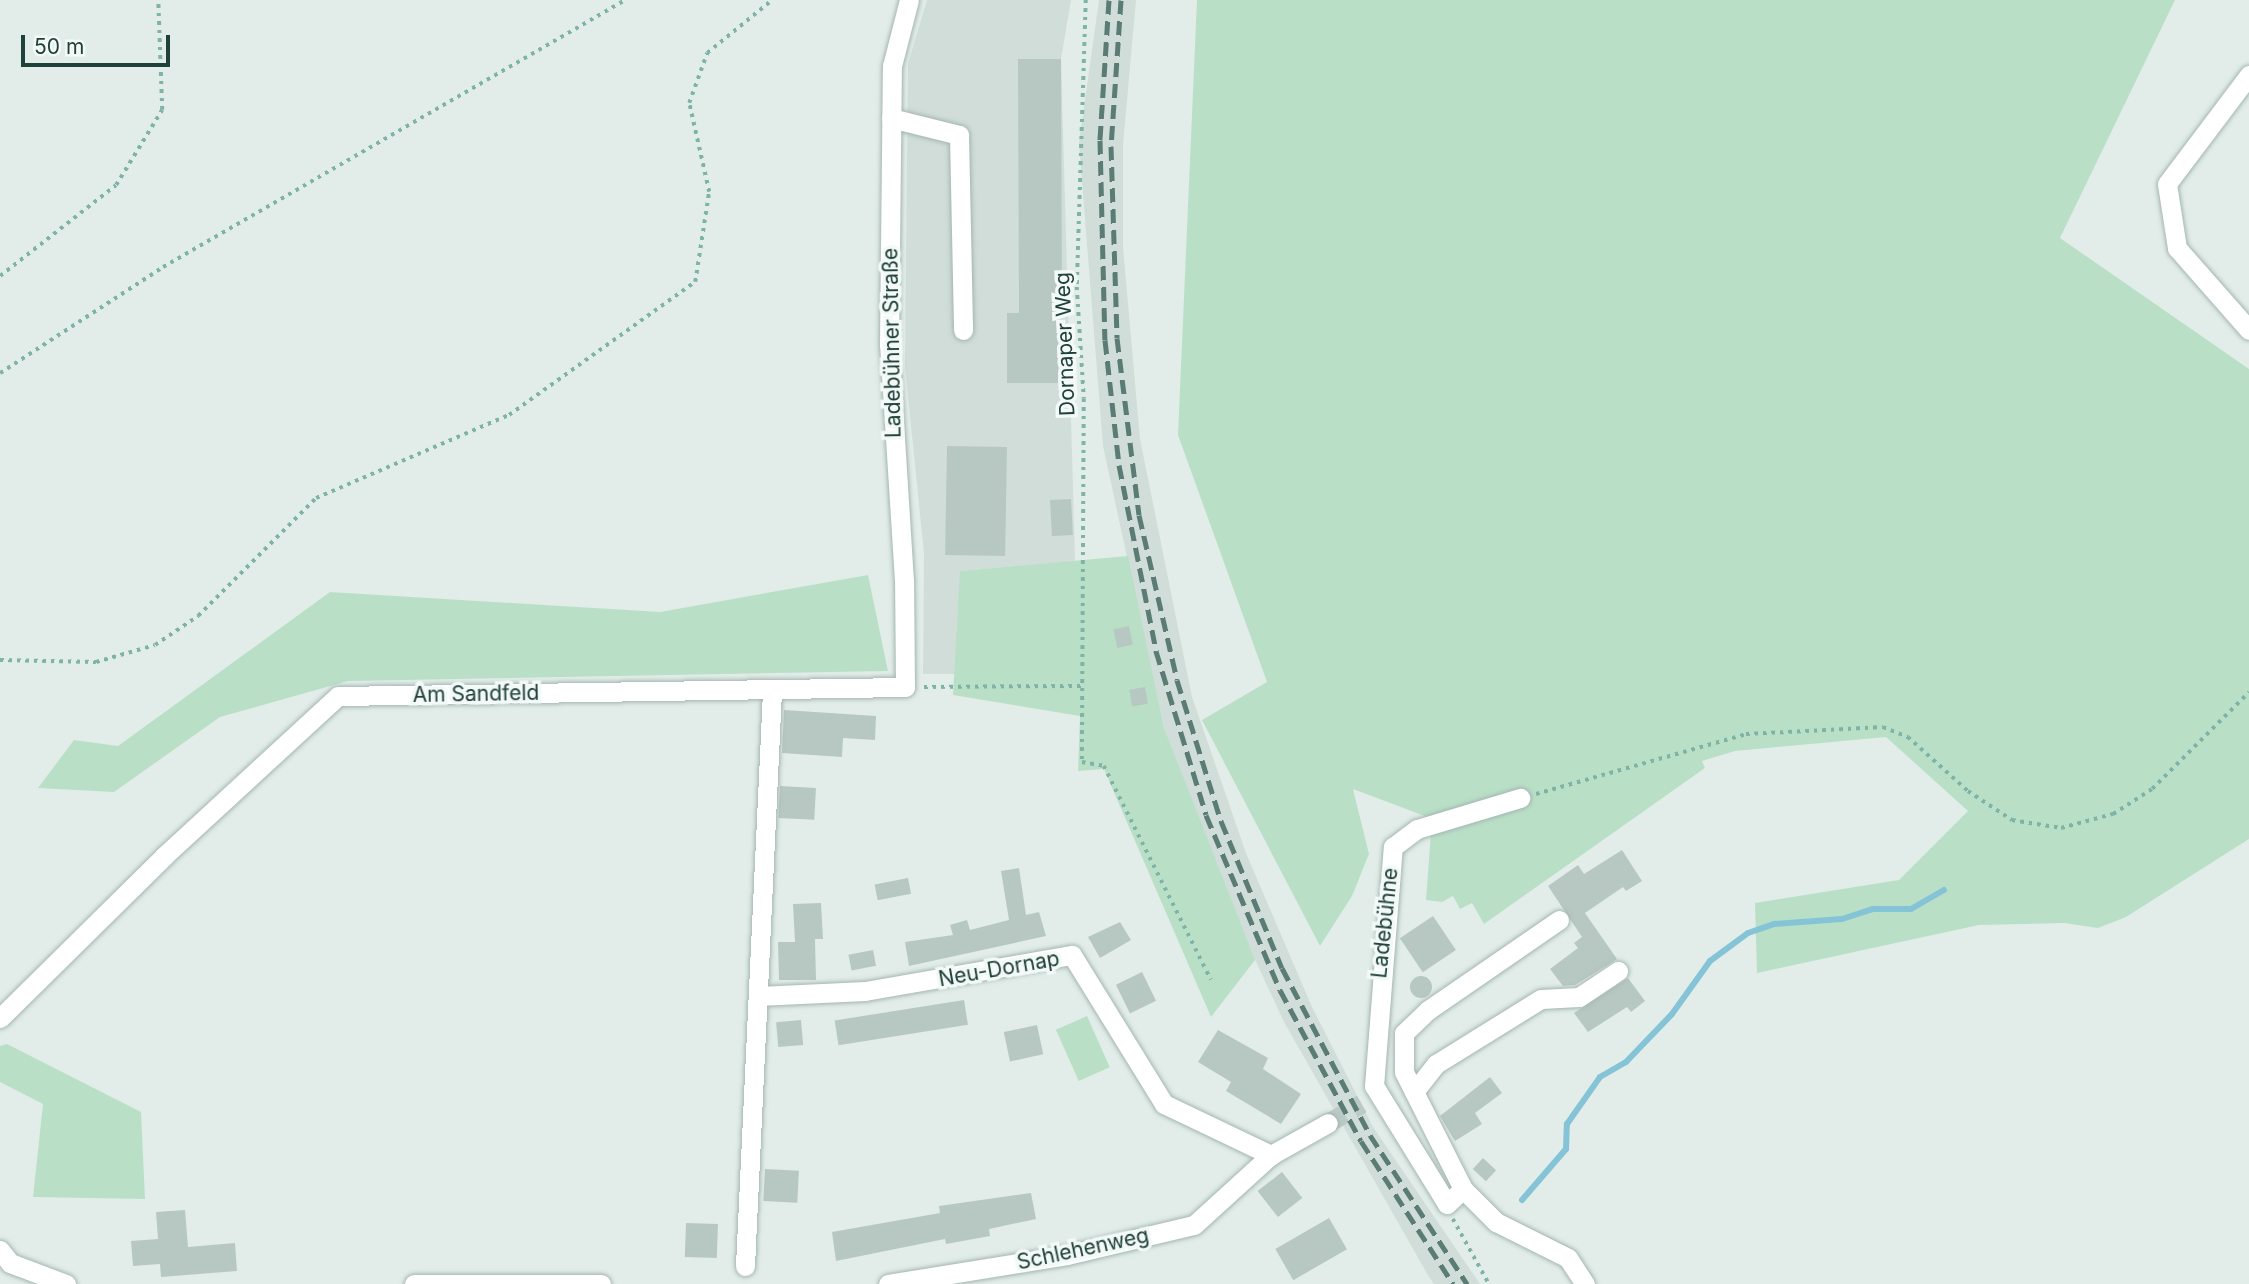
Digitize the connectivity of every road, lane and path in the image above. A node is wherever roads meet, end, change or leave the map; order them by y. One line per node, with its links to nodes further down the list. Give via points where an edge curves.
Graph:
1 (158, 0): 8 (path, via 162,110 116,185)
2 (625, 0): 11 (path, via 174,261)
3 (772, 0): 12 (path, via 707,53 689,103 709,192 695,282 509,415 316,498 198,616 155,645 120,659 96,662)
4 (909, 0): 7 (street, Ladebühner Straße, via 892,66)
5 (1086, 0): 13 (path, Dornaper Weg, via 1077,287 1084,413)
6 (2249, 75): 10 (street, via 2168,184 2177,248)
7 (891, 118): 9 (street, via 959,135); 14 (street, Ladebühner Straße, via 889,345 904,581)
8 (0, 276)
9 (963, 330)
10 (2249, 330)
11 (0, 373)
12 (0, 660)
13 (1081, 686): 14 (path); 20 (path, Dornaper Weg, via 1082,762 1104,765)
14 (905, 687): 15 (street, Am Sandfeld)
15 (772, 691): 21 (street); 22 (street, Am Sandfeld, via 338,696 164,856)
16 (2249, 692): 17 (path, via 2152,789 2113,814 2061,828 2012,820 1968,791 1908,737 1883,727 1746,734)
17 (1520, 799): 27 (street, Ladebühne, via 1417,830 1393,847 1369,1098)
18 (1559, 920): 23 (street, via 1428,1010 1404,1033 1404,1072)
19 (1618, 971): 23 (street, via 1579,997 1541,999 1436,1064)
20 (1211, 981)
21 (758, 996): 25 (street, Neu-Dornap, via 865,991 1072,955 1164,1104 1205,1128); 29 (street)
22 (0, 1018)
23 (1414, 1092): 26 (street)
24 (1328, 1123): 25 (street)
25 (1271, 1155): 33 (street, Schlehenweg, via 1194,1225 1067,1255)
26 (1463, 1189): 27 (street); 35 (street, via 1496,1222 1568,1258)
27 (1447, 1204): 34 (path)
28 (0, 1250): 30 (street, via 10,1263)
29 (746, 1266)
30 (66, 1284)
31 (414, 1284): 32 (street)
32 (601, 1284)
33 (888, 1284)
34 (1489, 1284)
35 (1585, 1284)

